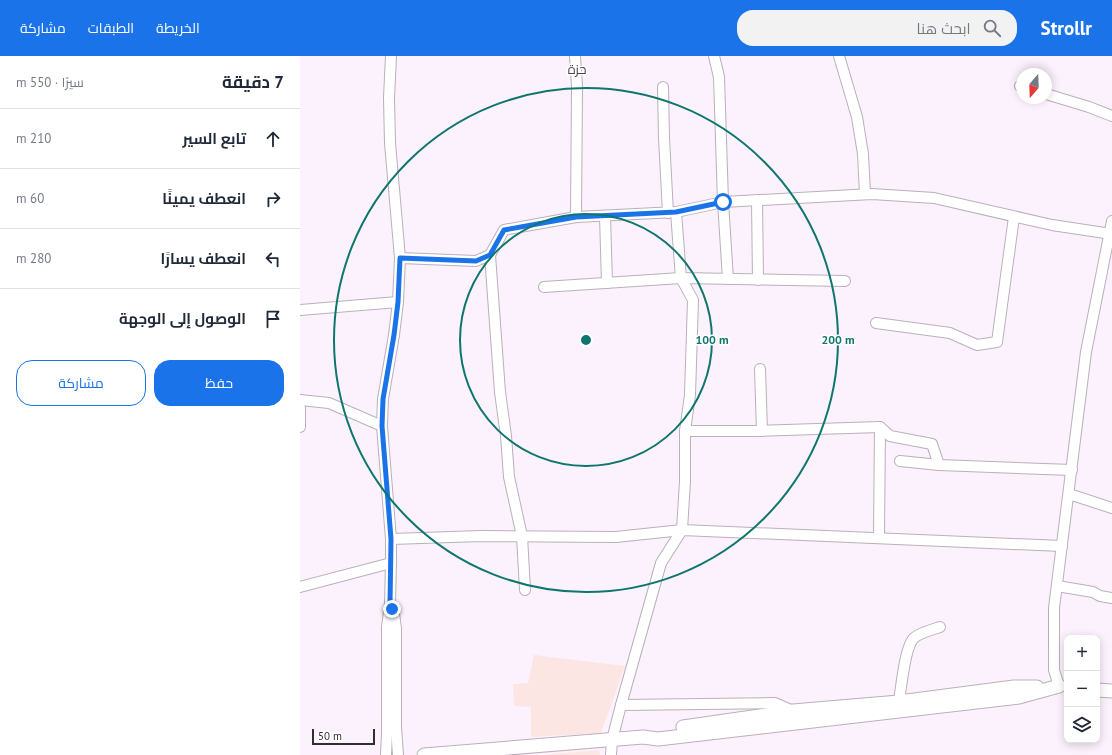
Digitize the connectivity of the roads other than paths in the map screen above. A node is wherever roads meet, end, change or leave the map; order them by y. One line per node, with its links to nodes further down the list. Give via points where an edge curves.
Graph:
1 (391, 56): 18 (street, via 390,143)
2 (575, 56): 14 (street)
3 (714, 56): 10 (street, via 719,77)
4 (839, 56): 8 (street, via 857,117 863,154)
5 (663, 88): 11 (street, via 664,138)
6 (1052, 96): 7 (street)
7 (1112, 116)
8 (865, 194): 9 (street); 13 (street, via 934,198)
9 (757, 200): 10 (street); 21 (street)
10 (723, 202): 11 (street); 20 (street)
11 (672, 212): 12 (street); 19 (street)
12 (605, 216): 14 (street); 23 (street)
13 (1014, 216): 16 (street); 27 (street, via 997,342 977,345 950,333)
14 (576, 217): 17 (street, via 504,230)
15 (1112, 221): 16 (street)
16 (1111, 234): 38 (street, via 1086,352)
17 (490, 255): 18 (street, via 476,261); 42 (street, via 509,476)
18 (400, 258): 25 (street)
19 (681, 278): 20 (street); 23 (street); 34 (street, via 693,300 690,395)
20 (728, 279): 21 (street)
21 (758, 280): 22 (street)
22 (845, 281)
23 (607, 283): 24 (street)
24 (544, 287)
25 (398, 302): 26 (street); 31 (street, via 383,399)
26 (300, 310)
27 (876, 323)
28 (760, 369): 35 (street)
29 (300, 400): 31 (street, via 329,403)
30 (300, 408): 32 (street)
31 (382, 426): 44 (street)
32 (300, 427)
33 (880, 427): 35 (street); 37 (street, via 890,436 932,444); 43 (street)
34 (685, 431): 35 (street); 41 (street)
35 (762, 431)
36 (900, 462): 37 (street)
37 (940, 465): 38 (street)
38 (1072, 470): 39 (street)
39 (1069, 494): 40 (street); 45 (street)
40 (1112, 508)
41 (682, 530): 42 (street, via 616,537); 43 (street); 57 (street, via 661,563)
42 (522, 536): 44 (street); 49 (street)
43 (879, 537): 45 (street)
44 (391, 539): 46 (street)
45 (1062, 546): 47 (street)
46 (391, 563): 48 (street); 51 (street)
47 (1057, 586): 50 (street); 53 (street, via 1054,608 1054,670)
48 (300, 587)
49 (525, 590)
50 (1112, 598)
51 (390, 604): 60 (street); 61 (street, via 396,628)
52 (940, 627): 56 (street, via 914,637 906,656)
53 (1063, 687): 56 (main road, via 1014,687); 58 (main road, via 1019,697)
54 (1100, 690): 55 (main road)
55 (1112, 691)
56 (898, 702): 58 (main road)
57 (621, 705): 58 (street, via 775,703); 59 (street)
58 (794, 717): 59 (main road, via 657,731 643,737)
59 (612, 740): 62 (main road); 63 (street)
60 (386, 755)
61 (398, 755)
62 (424, 755)
63 (611, 755)

